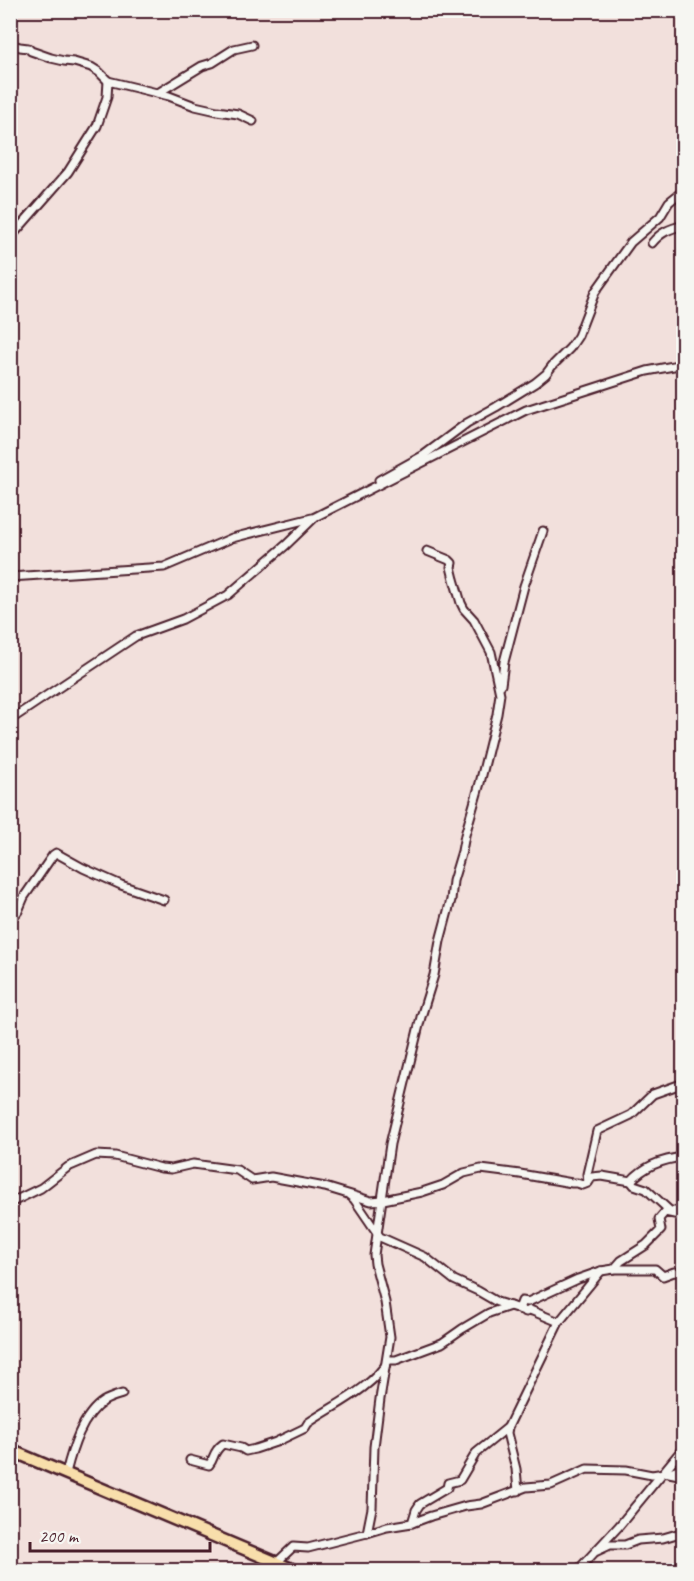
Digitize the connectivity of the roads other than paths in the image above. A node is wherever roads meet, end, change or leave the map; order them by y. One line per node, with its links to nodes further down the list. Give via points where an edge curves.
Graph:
1 (10, 44): 3 (street, via 91,67)
2 (252, 45): 4 (street, via 234,49)
3 (108, 81): 4 (street); 8 (street, via 97,126 68,172)
4 (158, 93): 5 (street, via 195,106 238,114)
5 (253, 122)
6 (684, 190): 11 (street, via 631,242 595,292 578,336 546,374)
7 (684, 225): 9 (street, via 670,228)
8 (10, 238)
9 (652, 243)
10 (684, 364): 11 (street, via 647,371 526,410)
11 (349, 500): 12 (street)
12 (315, 517): 15 (street, via 232,538 164,567); 17 (street, via 228,595 183,619 136,636)
13 (543, 531): 16 (street, via 526,579)
14 (427, 551): 16 (street, via 452,563 461,603 491,652)
15 (10, 577)
16 (500, 694): 25 (street, via 390,1144)
17 (10, 720)
18 (164, 900): 19 (street, via 121,885 56,853)
19 (10, 921)
20 (684, 1083): 23 (street, via 652,1094 631,1115 597,1131)
21 (684, 1157): 22 (street, via 656,1162)
22 (631, 1181): 23 (street, via 602,1176 591,1177); 27 (street, via 670,1211)
23 (588, 1183): 25 (street, via 481,1169 443,1185)
24 (348, 1194): 25 (street); 26 (street, via 271,1176 252,1180 237,1170 193,1164 161,1168 104,1154 68,1167 42,1188); 29 (street)
25 (383, 1200): 29 (street)
26 (10, 1203)
27 (684, 1211)
28 (684, 1216): 30 (street, via 665,1212 659,1219 661,1230)
29 (376, 1233): 33 (street, via 425,1257 454,1280); 36 (street, via 375,1264 390,1337)
30 (614, 1269): 31 (street); 32 (street, via 655,1269 663,1276)
31 (601, 1271): 34 (street, via 528,1302 522,1301); 35 (street)
32 (684, 1273)
33 (510, 1306): 34 (street); 36 (street, via 485,1316 442,1343 389,1360)
34 (519, 1309): 35 (street)
35 (559, 1322): 38 (street)
36 (384, 1369): 41 (street, via 305,1428 276,1442 246,1451 223,1444 209,1465); 49 (street)
37 (122, 1394): 43 (street, via 89,1414)
38 (508, 1427): 46 (street); 47 (street, via 476,1453 460,1480 420,1504)
39 (684, 1447): 44 (street)
40 (10, 1450): 43 (main road)
41 (190, 1460)
42 (684, 1467): 44 (street)
43 (66, 1473): 51 (main road)
44 (663, 1473): 45 (street); 46 (street, via 587,1469 551,1485); 50 (street)
45 (684, 1476)
46 (518, 1491): 47 (street)
47 (412, 1523): 49 (street)
48 (684, 1532): 50 (street, via 610,1545)
49 (367, 1533): 51 (street, via 308,1548 293,1547)
50 (595, 1552): 53 (street)
51 (276, 1563): 52 (main road)
52 (294, 1570)
53 (578, 1570)

